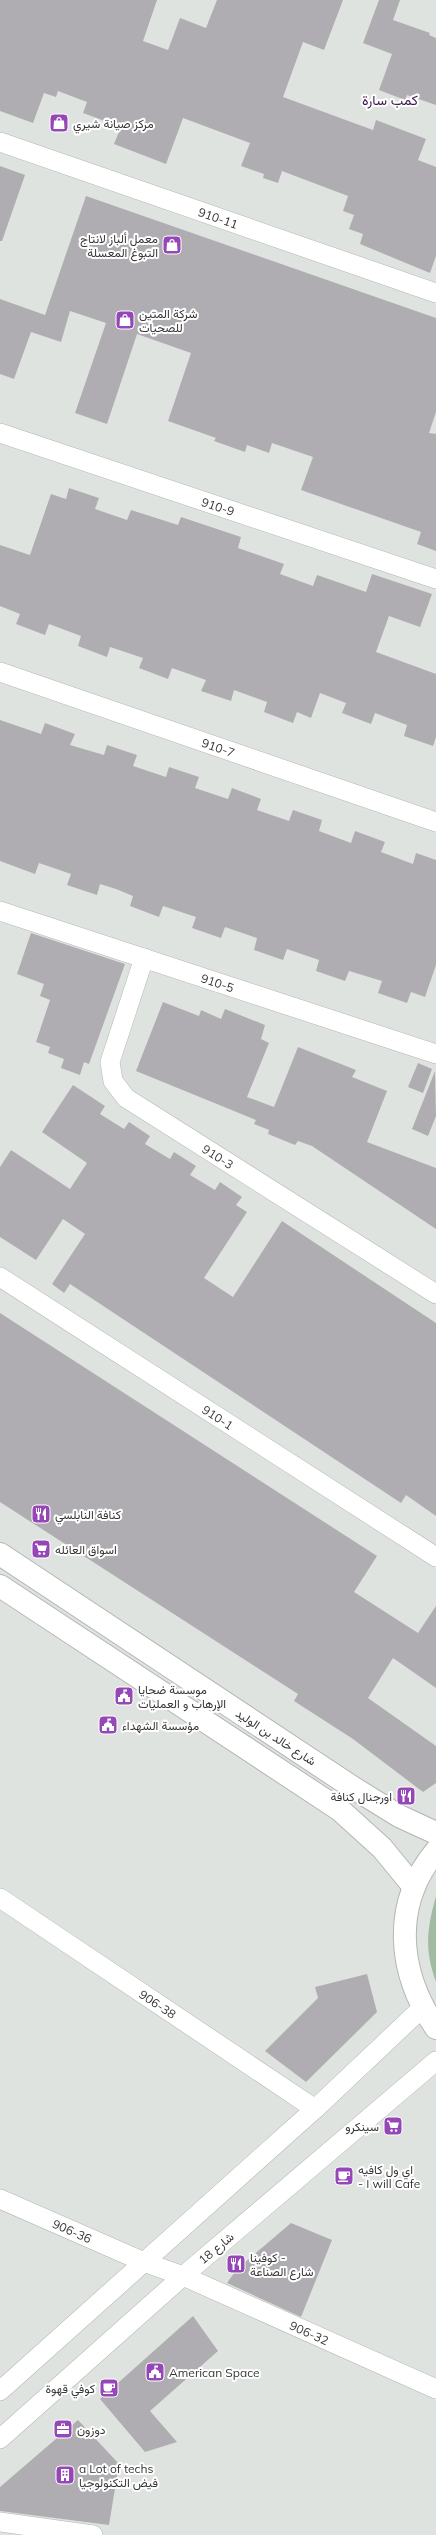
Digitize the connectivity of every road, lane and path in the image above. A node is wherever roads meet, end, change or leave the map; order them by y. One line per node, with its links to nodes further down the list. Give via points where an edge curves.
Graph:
1 (0, 142): 2 (street, 910-11)
2 (436, 293)
3 (0, 433): 4 (street, 910-9)
4 (436, 580)
5 (0, 672): 6 (street, 910-7)
6 (436, 822)
7 (0, 911): 8 (street, 910-5)
8 (144, 958): 9 (street, 910-5); 11 (street, 910-3, via 110,1062 113,1081 126,1098)
9 (436, 1054)
10 (0, 1277): 13 (street, 910-1)
11 (436, 1294)
12 (0, 1554): 15 (main road, شارع خالد بن الوليد, via 352,1787 399,1816)
13 (436, 1557)
14 (0, 1586): 17 (main road, via 340,1810 382,1848)
15 (436, 1833)
16 (436, 1851): 17 (main road)
17 (414, 1887): 19 (main road, via 404,1928 407,1969)
18 (0, 1898): 22 (street, 906-38)
19 (422, 2008): 20 (main road); 22 (street)
20 (436, 2028)
21 (436, 2061): 25 (street, شارع 18)
22 (315, 2109): 24 (street)
23 (0, 2199): 24 (street, 906-36)
24 (144, 2262): 25 (street, 906-36); 27 (street)
25 (183, 2276): 26 (street, 906-32); 28 (street, شارع 18)
26 (436, 2389)
27 (0, 2391)
28 (0, 2439)
29 (0, 2522): 30 (street)
30 (93, 2535)

